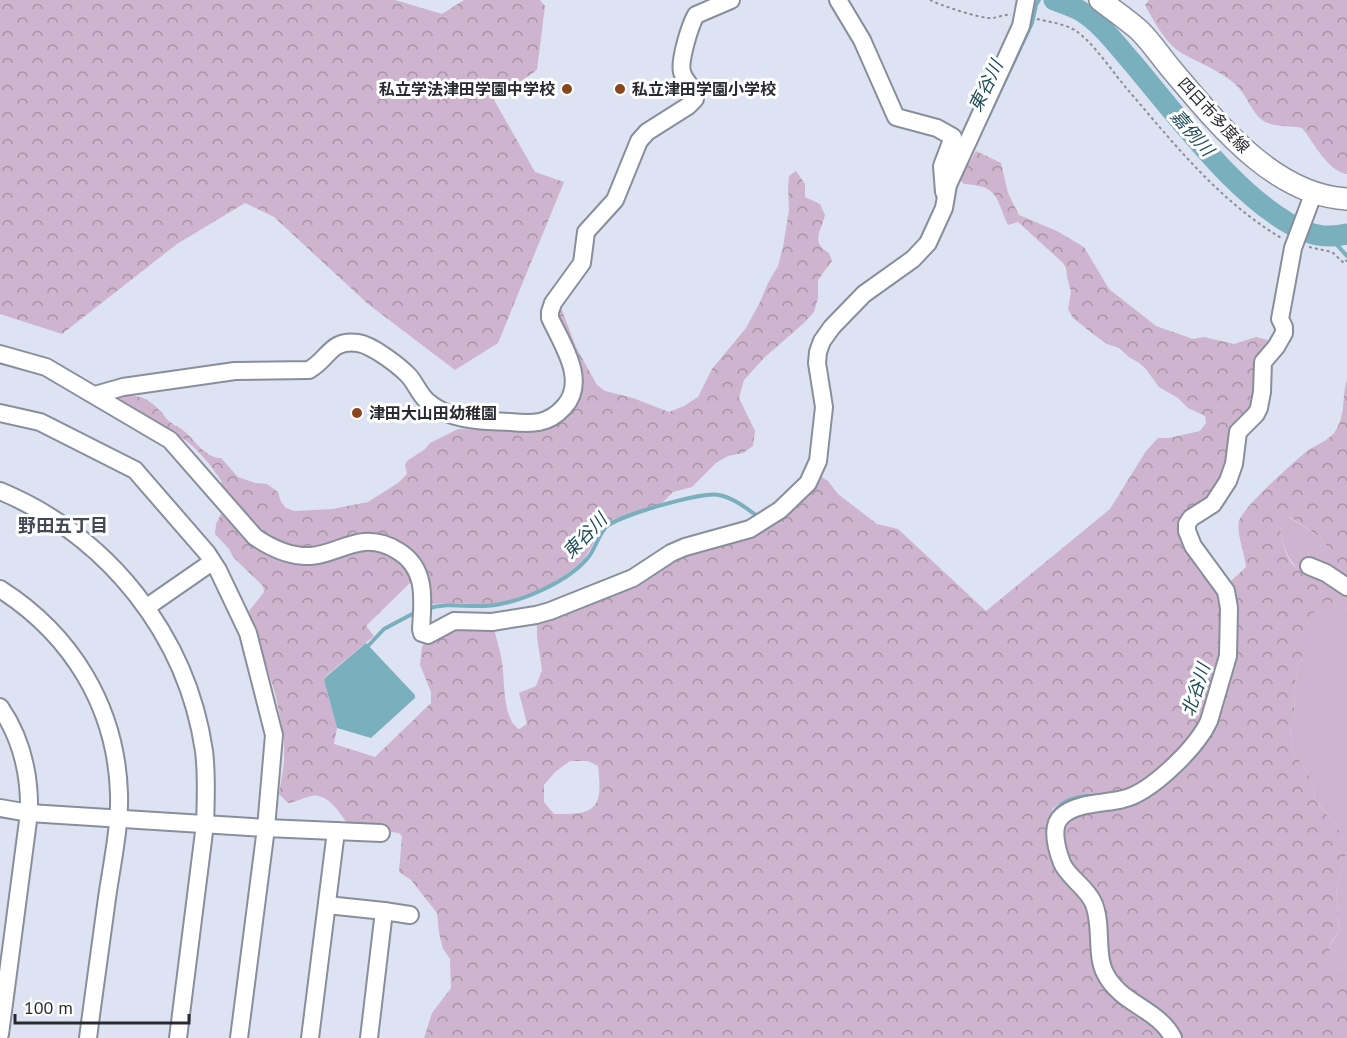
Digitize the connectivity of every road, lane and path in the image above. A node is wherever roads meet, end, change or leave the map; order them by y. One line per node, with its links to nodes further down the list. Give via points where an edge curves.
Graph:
1 (731, 0): 12 (street, via 696,15 692,21 682,65 695,99 639,141 615,200 586,232 582,263 553,303 550,318 572,366 574,387 566,405 556,415 535,424 474,420 445,412 427,401 409,376 359,343 333,347 309,370 235,370)
2 (838, 0): 6 (street, via 862,40 896,117 937,128 952,137 942,166)
3 (930, 0): 5 (path, via 991,18)
4 (1100, 0): 8 (main road, 四日市多度線, via 1140,31 1232,138)
5 (1025, 7): 6 (street); 9 (path, via 1076,31 1218,191 1253,220 1282,238)
6 (945, 195): 12 (street, via 944,208 928,243 913,259 864,294 822,341 817,363 824,407 818,461 808,483 780,510 750,528 685,547 633,578 536,615 492,622 453,621 428,635 422,633 418,572 402,553 376,542 361,542 309,556 294,555 266,544 255,537 170,440)
7 (1347, 199): 8 (main road, 四日市多度線)
8 (1311, 201): 9 (street)
9 (1299, 243): 10 (path, via 1332,252 1344,263); 37 (street, via 1280,319 1284,333 1263,362 1262,392 1256,414 1238,432 1234,464 1224,490 1187,524 1193,546 1226,591 1229,609 1228,656 1209,721 1183,755 1156,780 1126,799 1074,809 1061,816 1056,829 1063,866 1093,903 1104,972 1130,1001 1163,1023)
10 (1347, 260)
11 (0, 354): 12 (street, via 46,367)
12 (95, 395)
13 (0, 413): 15 (street, via 40,422 135,470)
14 (0, 491): 19 (street, via 29,504 80,537 123,577)
15 (212, 562): 19 (street); 25 (street, via 248,633 274,735)
16 (1309, 566): 17 (street)
17 (1347, 587)
18 (0, 589): 23 (street, via 49,628 92,684 111,740 118,778)
19 (147, 607): 24 (street, via 173,652 196,714 206,775)
20 (0, 707): 22 (street, via 23,754 30,791)
21 (0, 808): 22 (street)
22 (29, 813): 23 (street); 31 (street)
23 (118, 818): 24 (street); 32 (street)
24 (205, 824): 25 (street); 33 (street)
25 (266, 828): 26 (street); 34 (street)
26 (336, 831): 27 (street); 28 (street)
27 (381, 832)
28 (327, 905): 29 (street); 35 (street)
29 (384, 911): 30 (street); 36 (street)
30 (410, 915)
31 (0, 1034)
32 (88, 1038)
33 (178, 1038)
34 (240, 1038)
35 (310, 1038)
36 (369, 1038)
37 (1173, 1038)

